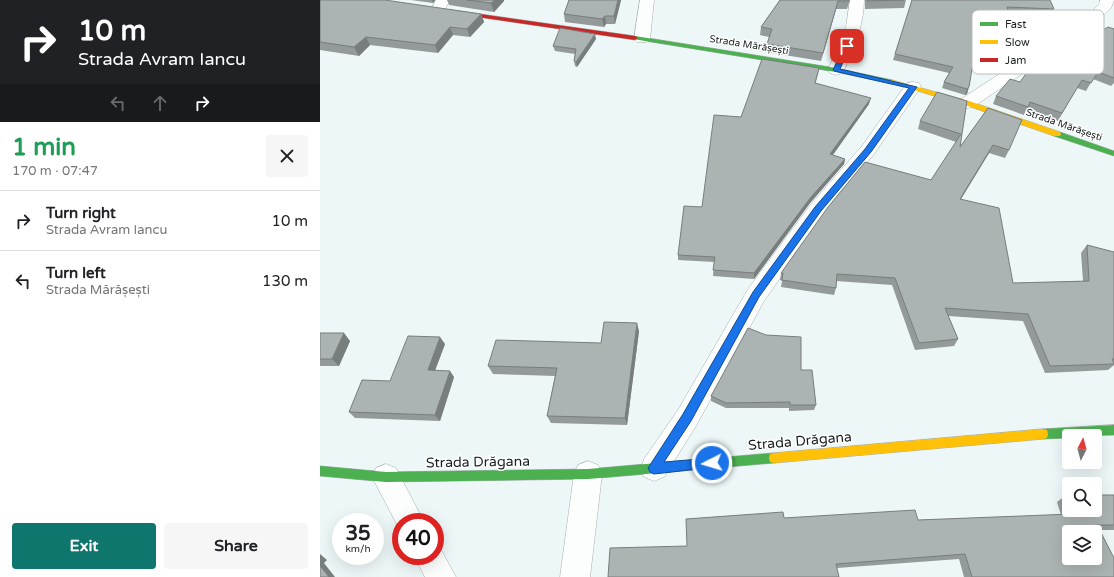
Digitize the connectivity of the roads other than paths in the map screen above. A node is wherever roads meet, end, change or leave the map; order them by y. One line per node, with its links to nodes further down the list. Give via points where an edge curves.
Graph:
1 (647, 0): 6 (street)
2 (857, 0): 7 (street, via 852,34)
3 (1107, 0): 5 (street)
4 (437, 6): 6 (street, Strada Mărășești)
5 (1103, 10)
6 (642, 39): 7 (street, Strada Mărășești)
7 (836, 70): 9 (street, Strada Mărășești)
8 (1014, 74): 10 (street)
9 (913, 87): 10 (street, Strada Mărășești); 13 (street, via 868,150 818,209 756,295 687,418)
10 (967, 103): 11 (street, Strada Mărășești)
11 (1114, 154)
12 (1114, 430): 13 (street, Strada Drăgana)
13 (654, 468): 15 (street, Strada Drăgana)
14 (320, 471): 16 (street, Strada Drăgana)
15 (588, 474): 16 (street, Strada Drăgana); 20 (street)
16 (386, 477): 17 (street)
17 (405, 513)
18 (434, 565): 19 (street)
19 (440, 577)
20 (575, 577)

